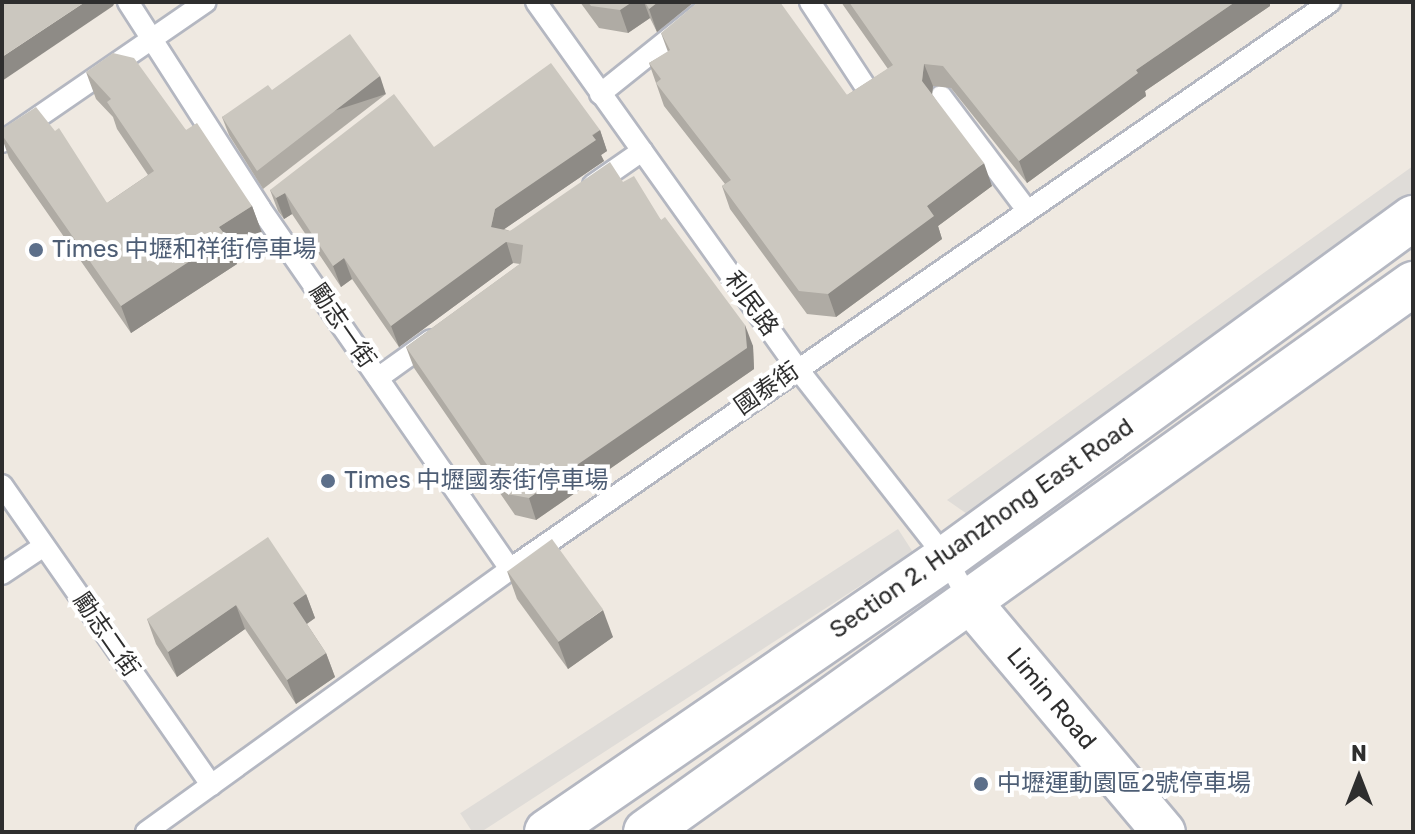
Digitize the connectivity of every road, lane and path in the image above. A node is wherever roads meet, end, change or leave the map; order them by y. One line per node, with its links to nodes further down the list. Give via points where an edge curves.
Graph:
1 (128, 2): 7 (lane, 勵志一街)
2 (206, 2): 7 (lane)
3 (536, 2): 9 (lane, 利民路)
4 (715, 2): 9 (lane)
5 (810, 2): 8 (lane)
6 (1320, 5): 14 (lane, 國泰街)
7 (152, 39): 11 (lane); 19 (lane, 勵志一街)
8 (867, 89)
9 (600, 94): 12 (lane, 利民路)
10 (941, 96): 14 (lane)
11 (2, 142)
12 (642, 151): 13 (lane); 18 (lane, 利民路)
13 (576, 196)
14 (1027, 210): 18 (lane, 國泰街)
15 (1413, 218): 22 (street, Section 2, Huanzhong East Road)
16 (1413, 284): 25 (street, Section 2, Huanzhong East Road)
17 (450, 326): 19 (lane)
18 (797, 368): 22 (lane, 利民路); 23 (lane, 國泰街)
19 (378, 378): 23 (lane, 勵志一街)
20 (2, 485): 21 (lane, 勵志二街)
21 (44, 546): 24 (lane); 26 (lane, 勵志二街)
22 (946, 558): 25 (lane, 利民路); 28 (street, Section 2, Huanzhong East Road)
23 (510, 569): 26 (lane, 國泰街)
24 (2, 574)
25 (970, 602): 29 (street, Section 2, Huanzhong East Road); 30 (street, Limin Road)
26 (211, 785): 27 (lane, 國泰街)
27 (146, 832)
28 (547, 832)
29 (646, 832)
30 (1164, 832)

